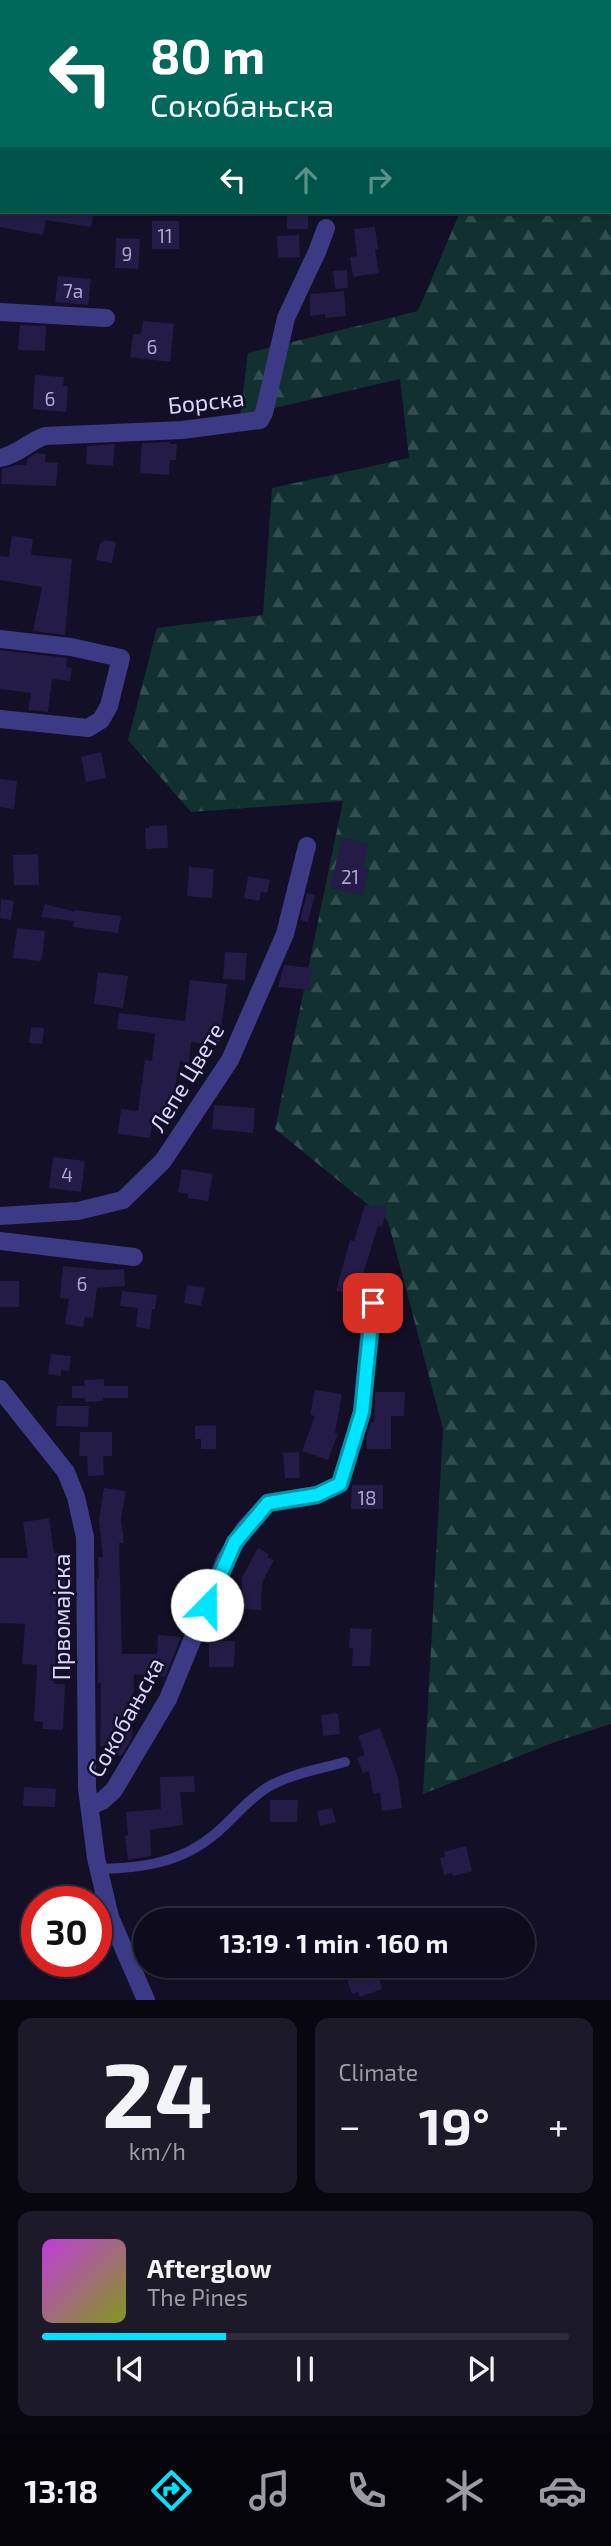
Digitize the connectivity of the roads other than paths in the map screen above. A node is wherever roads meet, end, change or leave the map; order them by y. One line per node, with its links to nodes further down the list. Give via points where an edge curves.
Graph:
1 (326, 228): 4 (street, Борска, via 286,318 260,420 45,436)
2 (0, 312): 3 (street)
3 (106, 318)
4 (0, 458)
5 (0, 639): 6 (street, via 121,658 109,706 101,720 88,728)
6 (0, 719)
7 (307, 846): 8 (street, Лепе Цвете, via 285,934 230,1060 163,1161 123,1200 78,1211)
8 (0, 1216)
9 (0, 1241): 10 (street)
10 (134, 1256)
11 (373, 1303): 14 (street, Сокобањска, via 362,1412 340,1484 317,1495 268,1503 245,1528 225,1560 162,1710 114,1790)
12 (0, 1390): 14 (street, Првомајска, via 66,1472 85,1538)
13 (345, 1762): 15 (lane, via 267,1787 218,1832 188,1852 136,1868)
14 (90, 1806): 15 (street, Првомајска)
15 (99, 1869): 16 (street, Првомајска, via 110,1917)
16 (146, 2000)

